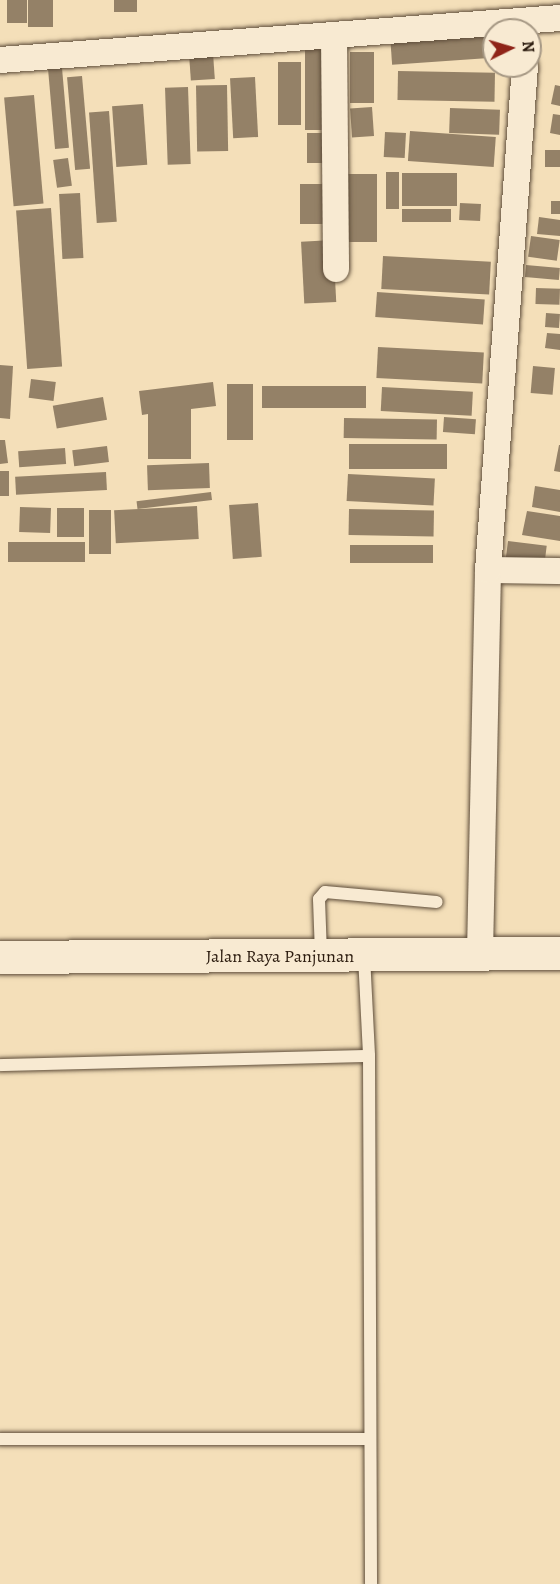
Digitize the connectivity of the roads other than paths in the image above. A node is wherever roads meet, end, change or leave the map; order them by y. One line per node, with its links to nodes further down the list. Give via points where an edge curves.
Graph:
1 (560, 18): 2 (street)
2 (542, 22)
3 (482, 27): 4 (street)
4 (334, 35): 5 (street); 7 (street)
5 (0, 60)
6 (524, 78): 8 (street)
7 (336, 268)
8 (488, 570): 9 (street); 11 (street)
9 (560, 571)
10 (437, 902): 13 (lane, via 325,892 320,899)
11 (480, 953): 12 (main road, Jalan Raya Panjunan); 15 (main road, Jalan Raya Panjunan)
12 (560, 953)
13 (321, 956): 14 (main road, Jalan Raya Panjunan); 15 (main road, Jalan Raya Panjunan)
14 (0, 957)
15 (364, 963): 16 (lane)
16 (369, 1056): 17 (lane); 19 (lane)
17 (0, 1065)
18 (0, 1439): 19 (lane)
19 (370, 1439): 20 (lane)
20 (371, 1584)

